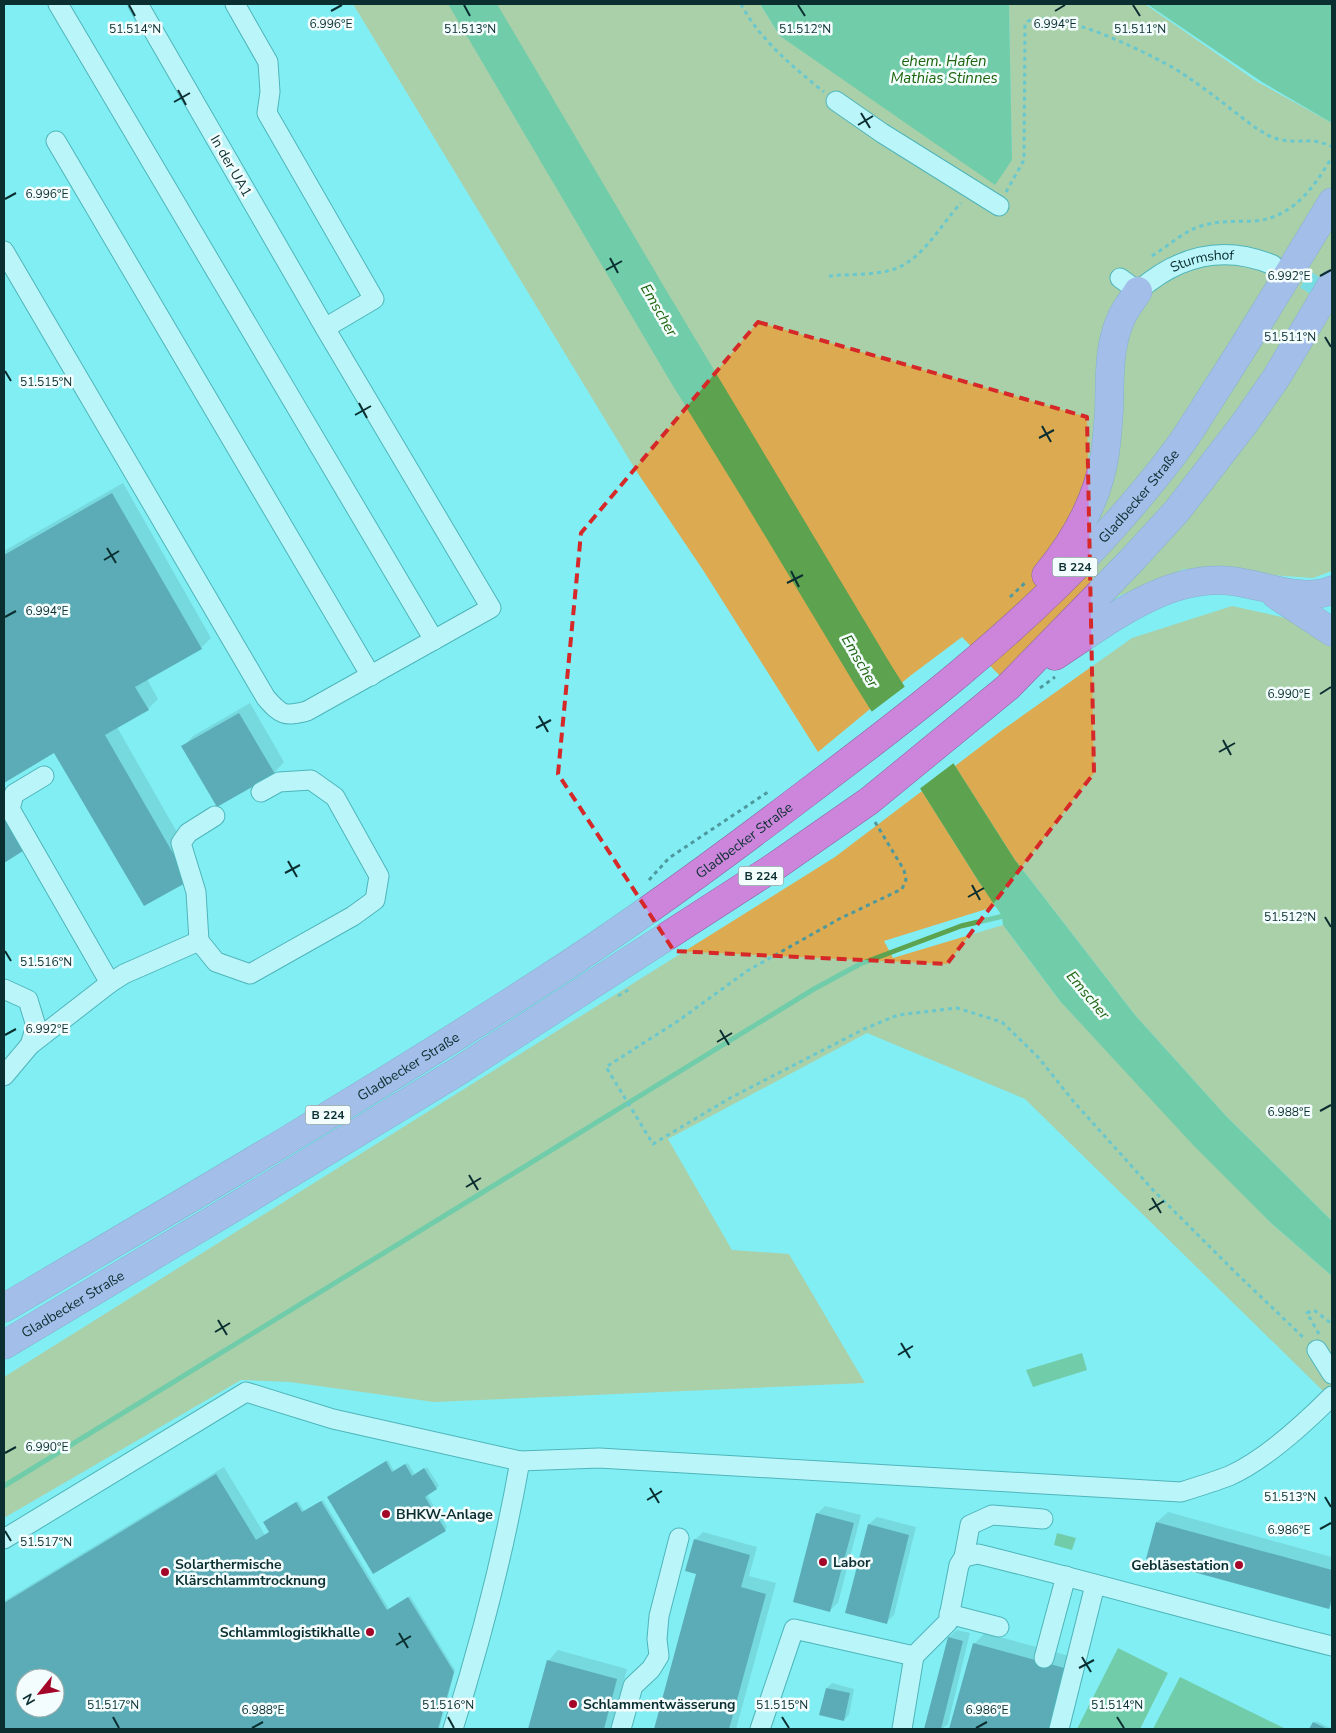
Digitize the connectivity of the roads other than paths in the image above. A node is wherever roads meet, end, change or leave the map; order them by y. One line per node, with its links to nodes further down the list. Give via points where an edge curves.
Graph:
1 (58, 4): 16 (street)
2 (138, 4): 12 (street, In der UA1)
3 (235, 4): 12 (street, via 268,62 270,92 267,113 374,300)
4 (836, 102): 7 (street)
5 (56, 141): 17 (street)
6 (1332, 202): 18 (highway, Gladbecker Straße / B 224, via 1244,346 1166,464 1056,588)
7 (999, 206)
8 (4, 251): 17 (street, via 266,698 278,712 292,715 307,711)
9 (1273, 265): 11 (street, Sturmshof, via 1238,254 1204,256)
10 (1332, 284): 19 (highway, Gladbecker Straße / B 224, via 1276,378 1194,490 1130,562)
11 (1129, 285): 18 (highway, via 1111,349 1105,454 1098,486 1086,516 1067,550 1040,583)
12 (325, 328): 16 (street, In der UA1, via 491,608)
13 (1267, 589): 14 (highway, via 1309,596); 15 (highway); 19 (highway, via 1231,581 1213,581 1158,594 1107,622)
14 (1332, 590)
15 (1332, 632)
16 (434, 640): 17 (street)
17 (371, 676)
18 (946, 684): 28 (highway, Gladbecker Straße / B 224, via 750,837 550,977 242,1168)
19 (1008, 688): 29 (highway, Gladbecker Straße / B 224, via 872,811 761,876 457,1072)
20 (44, 776): 24 (street, via 14,794 10,809)
21 (260, 792): 23 (street, via 279,782 311,780 335,797 379,876 375,900 353,916 250,974 216,962)
22 (215, 816): 23 (street, via 188,833 181,844 196,892)
23 (200, 940): 24 (street)
24 (110, 983): 26 (street)
25 (4, 989): 26 (street, via 28,1000 36,1026)
26 (30, 1045): 27 (street)
27 (4, 1076)
28 (4, 1308)
29 (4, 1345)
30 (1317, 1350): 31 (street)
31 (1332, 1374)
32 (1332, 1396): 33 (street, via 1259,1459 1229,1476 1181,1492 598,1458)
33 (520, 1461): 36 (street, via 333,1419 246,1392); 45 (street, via 474,1664)
34 (1043, 1519): 37 (street, via 992,1516 970,1525)
35 (679, 1538): 46 (street, via 659,1616 659,1656 633,1686)
36 (4, 1539)
37 (964, 1556): 38 (street, via 978,1554); 40 (street)
38 (1066, 1576): 39 (street); 44 (street)
39 (1095, 1584): 42 (street); 49 (street)
40 (949, 1614): 41 (street); 43 (street, via 948,1622)
41 (1000, 1627)
42 (1332, 1646)
43 (914, 1656): 47 (street, via 794,1629); 48 (street)
44 (1044, 1658)
45 (453, 1729)
46 (621, 1729)
47 (760, 1729)
48 (902, 1729)
49 (1059, 1729)

